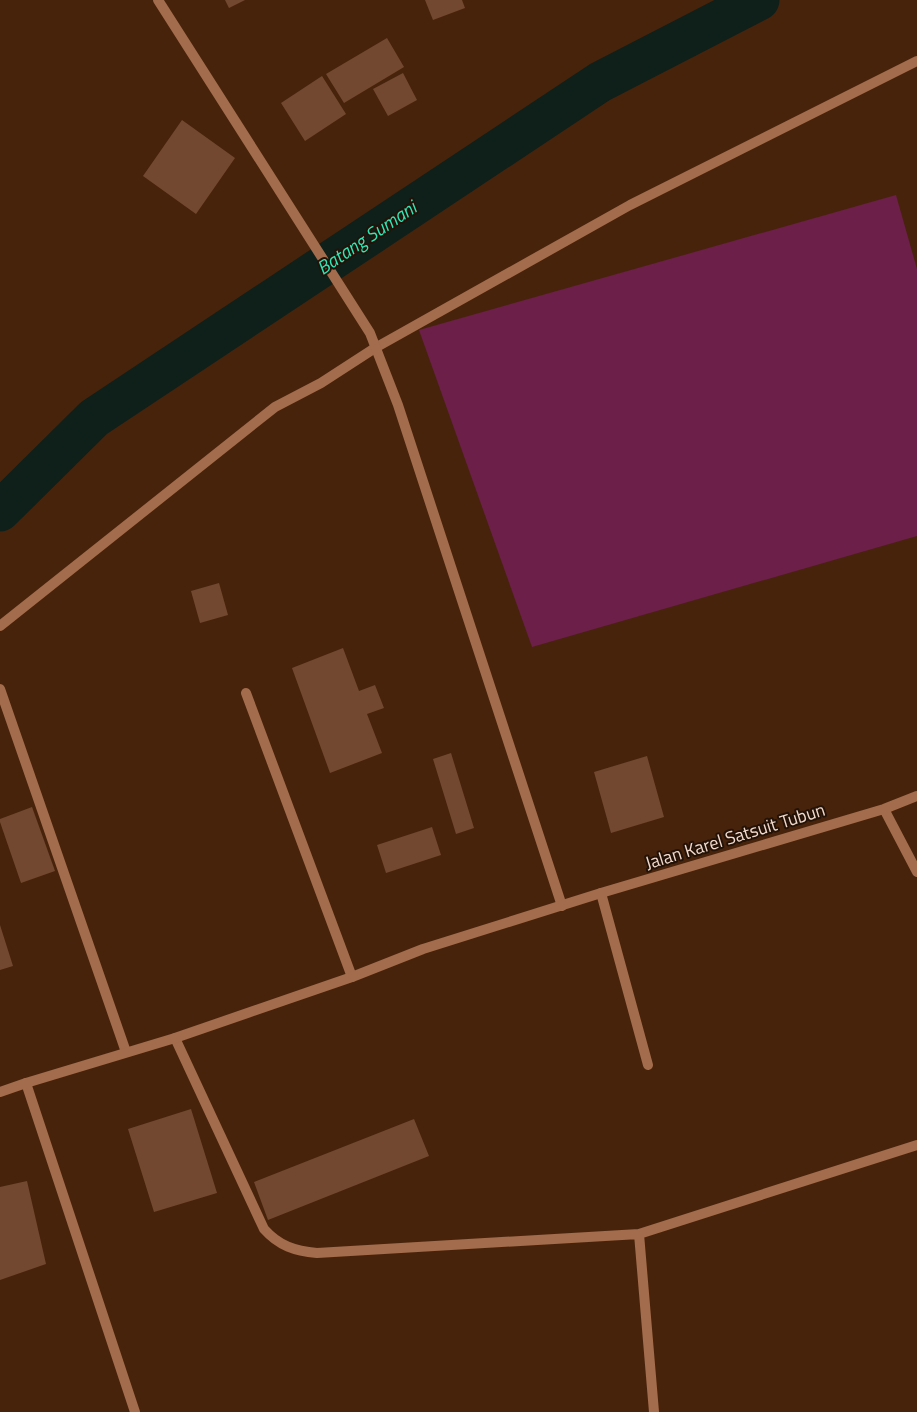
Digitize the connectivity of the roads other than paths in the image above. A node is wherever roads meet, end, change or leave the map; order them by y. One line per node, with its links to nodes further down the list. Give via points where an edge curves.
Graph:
1 (158, 0): 3 (street, via 370,333)
2 (917, 61): 3 (street, via 630,205)
3 (375, 348): 4 (street, via 276,407); 11 (street, via 398,405)
4 (0, 626)
5 (0, 689): 14 (street)
6 (246, 693): 12 (street)
7 (917, 796): 8 (street, Jalan Karel Satsuit Tubun)
8 (884, 809): 9 (street); 10 (street, Jalan Karel Satsuit Tubun)
9 (917, 872)
10 (601, 893): 11 (street, Jalan Karel Satsuit Tubun); 15 (street)
11 (562, 906): 12 (street, Jalan Karel Satsuit Tubun, via 423,949)
12 (352, 977): 13 (street, Jalan Karel Satsuit Tubun)
13 (175, 1038): 14 (street, Jalan Karel Satsuit Tubun); 19 (street, via 264,1230 286,1247 317,1253)
14 (126, 1052): 16 (street, Jalan Karel Satsuit Tubun)
15 (648, 1065)
16 (26, 1082): 17 (street, Jalan Karel Satsuit Tubun); 20 (street)
17 (0, 1092)
18 (917, 1145): 19 (street)
19 (639, 1234): 21 (street)
20 (135, 1412)
21 (654, 1412)

